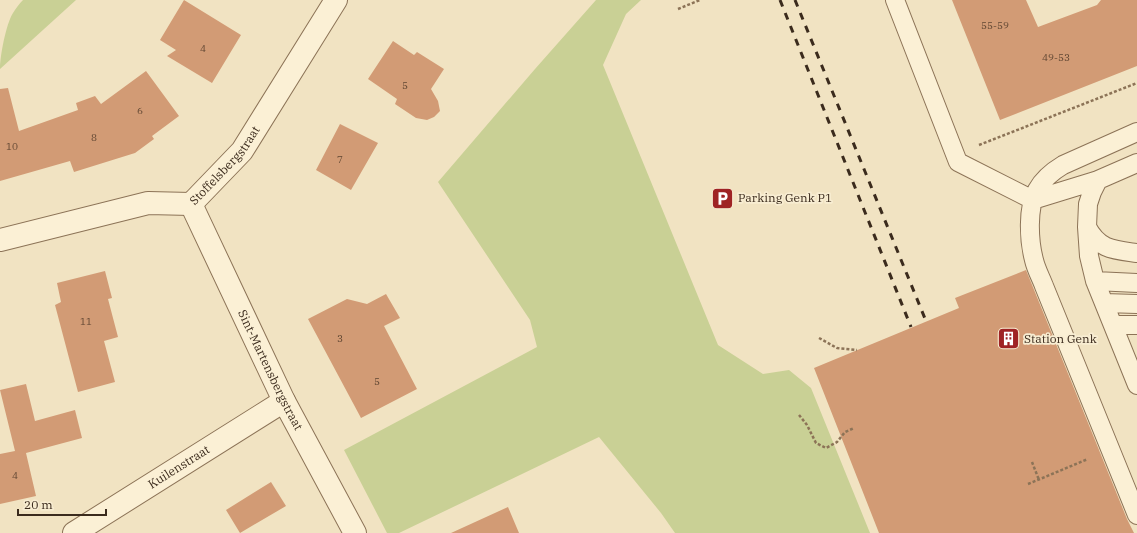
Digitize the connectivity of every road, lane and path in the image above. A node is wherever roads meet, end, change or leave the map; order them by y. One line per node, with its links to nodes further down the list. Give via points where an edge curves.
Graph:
1 (336, 0): 11 (street, Stoffelsbergstraat, via 242,151)
2 (700, 0): 4 (path)
3 (895, 0): 10 (lane, via 958,162)
4 (678, 9)
5 (1137, 83): 7 (path)
6 (1137, 132): 10 (lane, via 1052,172 1037,190)
7 (974, 148)
8 (1137, 162): 9 (lane)
9 (1098, 180): 10 (lane); 12 (lane, via 1088,204)
10 (1033, 200): 32 (lane, via 1031,240 1034,261)
11 (191, 204): 13 (street, Stoffelsbergstraat, via 148,203); 25 (street, Sint-Martensbergstraat)
12 (1087, 227): 14 (lane, via 1096,240 1110,249); 15 (lane, via 1089,256)
13 (0, 240)
14 (1137, 253)
15 (1095, 281): 16 (lane); 17 (lane)
16 (1137, 283)
17 (1104, 303): 18 (lane); 19 (lane)
18 (1137, 304)
19 (1113, 325): 20 (lane); 22 (lane)
20 (1137, 326)
21 (819, 338): 23 (path, via 837,348)
22 (1129, 347): 24 (lane)
23 (857, 350)
24 (1135, 374)
25 (284, 401): 33 (street, Kuilenstraat); 34 (street, Sint-Martensbergstraat)
26 (799, 415): 27 (path, via 816,442 826,448)
27 (854, 428)
28 (1090, 458): 30 (path)
29 (1032, 462): 30 (path)
30 (1039, 480): 31 (path)
31 (1028, 484)
32 (1137, 515)
33 (74, 533)
34 (355, 533)

